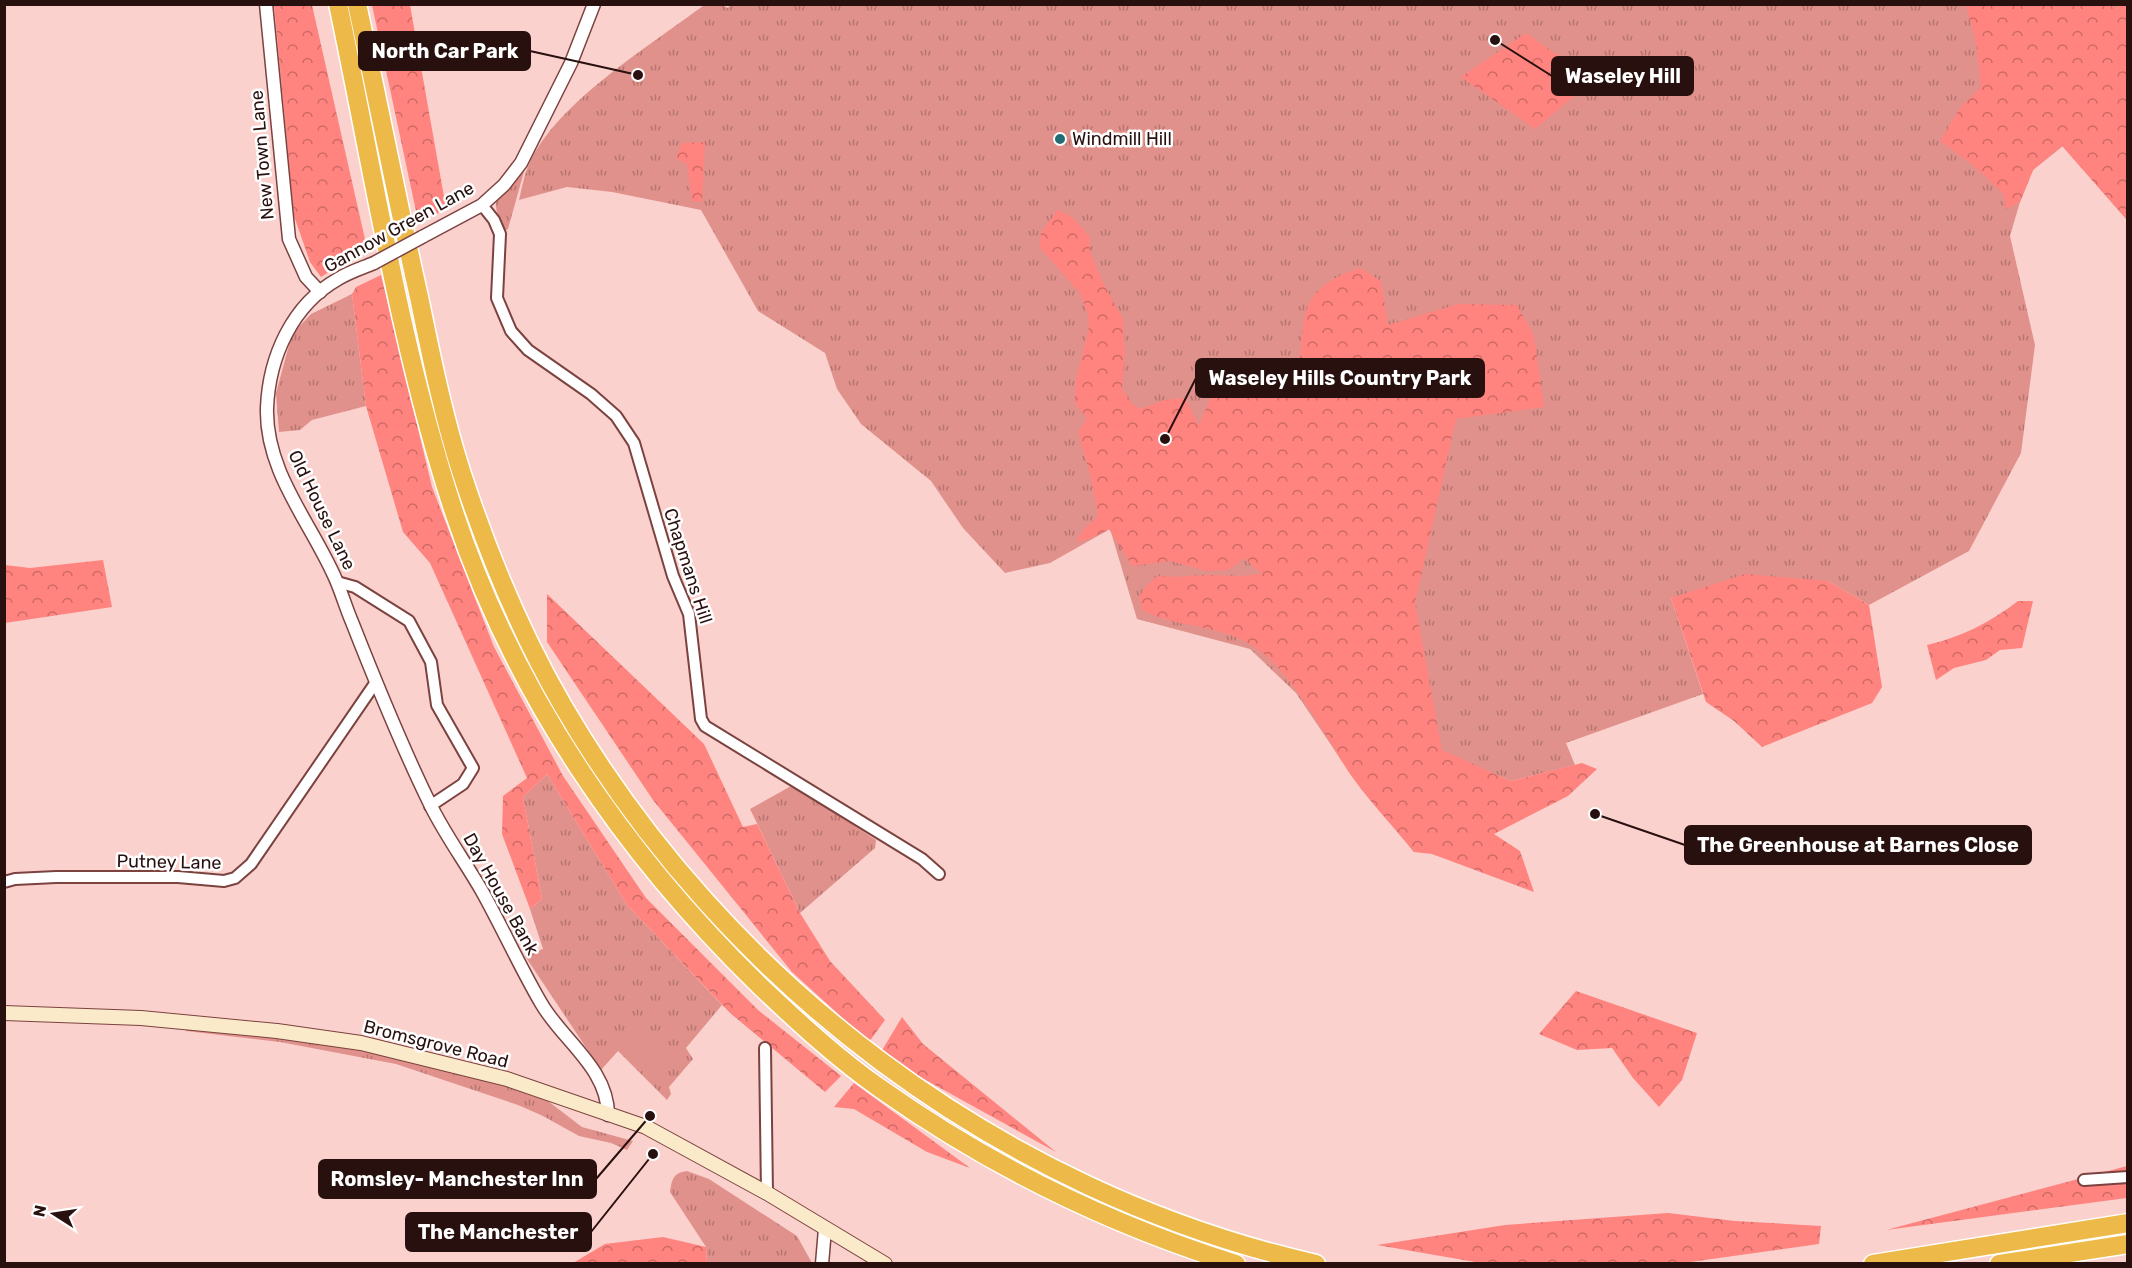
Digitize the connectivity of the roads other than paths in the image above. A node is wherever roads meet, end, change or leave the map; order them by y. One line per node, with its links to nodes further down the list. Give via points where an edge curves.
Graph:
1 (266, 4): 6 (street, New Town Lane, via 289,239 306,277)
2 (338, 4): 23 (highway, via 416,373 455,515 487,597 522,670 594,792 644,860 705,931 784,1009 878,1087 986,1156 1055,1193 1146,1233)
3 (357, 4): 24 (highway, via 426,334 460,468 496,568 561,703 651,835 720,916 788,986 917,1089 994,1137 1139,1208)
4 (594, 4): 5 (street, Gannow Green Lane, via 571,63 520,163)
5 (482, 205): 6 (street, Gannow Green Lane, bridge); 10 (street, Chapmans Hill, via 500,234 497,298 511,331 528,350 591,394 615,416 634,443 673,576 689,614 705,726 922,859)
6 (320, 292): 7 (street, Old House Lane, via 288,330 276,354 267,410 271,445 287,488)
7 (337, 582): 8 (street, Old House Lane); 9 (street, via 354,587 405,616 431,662 437,705 473,768 463,784)
8 (376, 682): 9 (street, Day House Bank); 11 (street, Putney Lane, via 251,864 235,878 56,877)
9 (430, 806): 14 (street, Day House Bank, via 483,893 544,1009 596,1075 608,1103)
10 (939, 874)
11 (4, 882)
12 (4, 1013): 14 (main road, Bromsgrove Road, via 175,1020 362,1043 507,1079)
13 (765, 1048): 17 (street)
14 (608, 1115): 17 (main road, Bromsgrove Road, via 646,1127)
15 (2127, 1177): 16 (street)
16 (2084, 1180)
17 (767, 1193): 19 (main road, Bromsgrove Road)
18 (2127, 1223): 25 (highway)
19 (825, 1229): 21 (street); 22 (main road, Bromsgrove Road)
20 (2127, 1244): 26 (highway)
21 (822, 1263)
22 (885, 1263)
23 (1236, 1263)
24 (1316, 1263)
25 (1873, 1263)
26 (1999, 1263)

